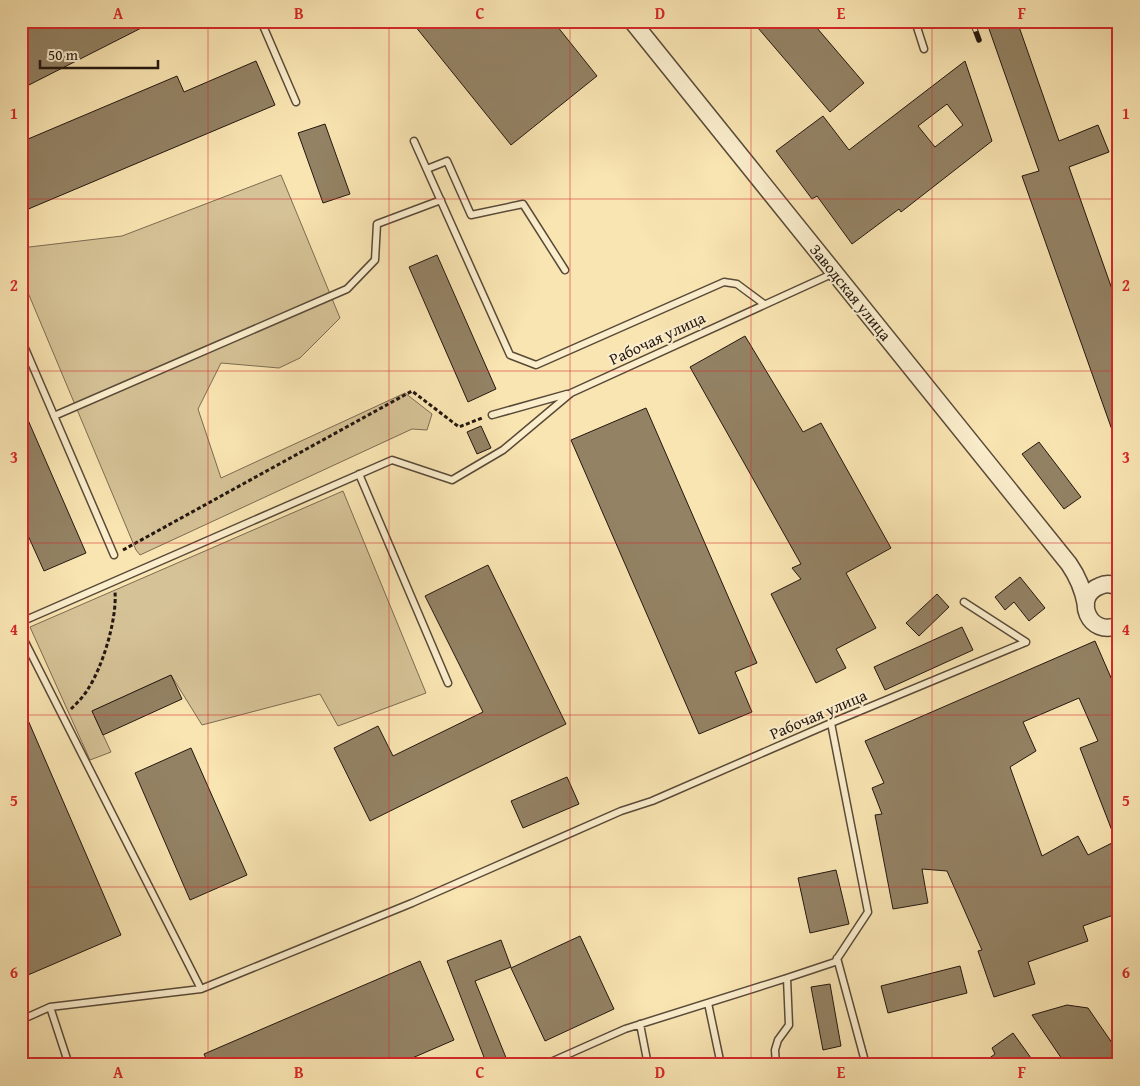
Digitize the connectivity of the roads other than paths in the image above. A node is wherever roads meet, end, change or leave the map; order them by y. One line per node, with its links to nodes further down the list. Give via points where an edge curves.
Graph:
1 (261, 21): 5 (lane)
2 (632, 21): 10 (street, Заводская улица)
3 (915, 21): 4 (lane)
4 (924, 49)
5 (296, 102)
6 (414, 141): 7 (lane)
7 (427, 169): 8 (lane); 9 (lane, via 446,161 471,215 523,204)
8 (441, 200): 11 (lane, via 510,355 536,365 724,282 737,284); 15 (lane, via 377,224 375,260 347,288)
9 (565, 270)
10 (835, 272): 11 (lane, Рабочая улица); 18 (street, Заводская улица)
11 (764, 304): 13 (lane, Рабочая улица)
12 (21, 339): 15 (lane)
13 (571, 393): 14 (lane); 16 (lane, Рабочая улица, via 503,450 452,480 392,460)
14 (492, 415)
15 (54, 416): 17 (lane)
16 (359, 474): 22 (lane, Рабочая улица); 27 (lane)
17 (114, 555)
18 (1069, 564): 19 (street, Заводская улица, via 1089,580); 21 (street, Заводская улица, via 1084,591)
19 (1114, 586): 21 (street, via 1095,588)
20 (964, 602): 28 (lane, Рабочая улица, via 1026,642)
21 (1086, 605): 24 (street, Заводская улица, via 1089,618)
22 (21, 622)
23 (1119, 624): 24 (street, via 1106,628)
24 (1100, 626): 26 (street)
25 (21, 634): 31 (lane)
26 (1119, 637)
27 (448, 683)
28 (831, 723): 29 (lane, via 868,912); 31 (lane, Рабочая улица, via 412,903)
29 (837, 958): 30 (lane, via 835,962); 41 (lane)
30 (787, 978): 32 (lane); 40 (lane, via 789,1025 778,1040)
31 (202, 989): 33 (lane, Рабочая улица)
32 (708, 1003): 35 (lane); 39 (lane)
33 (50, 1007): 34 (lane, Рабочая улица); 36 (lane)
34 (21, 1020)
35 (640, 1024): 37 (lane); 38 (lane)
36 (70, 1065)
37 (544, 1065)
38 (648, 1065)
39 (721, 1065)
40 (776, 1065)
41 (866, 1065)

